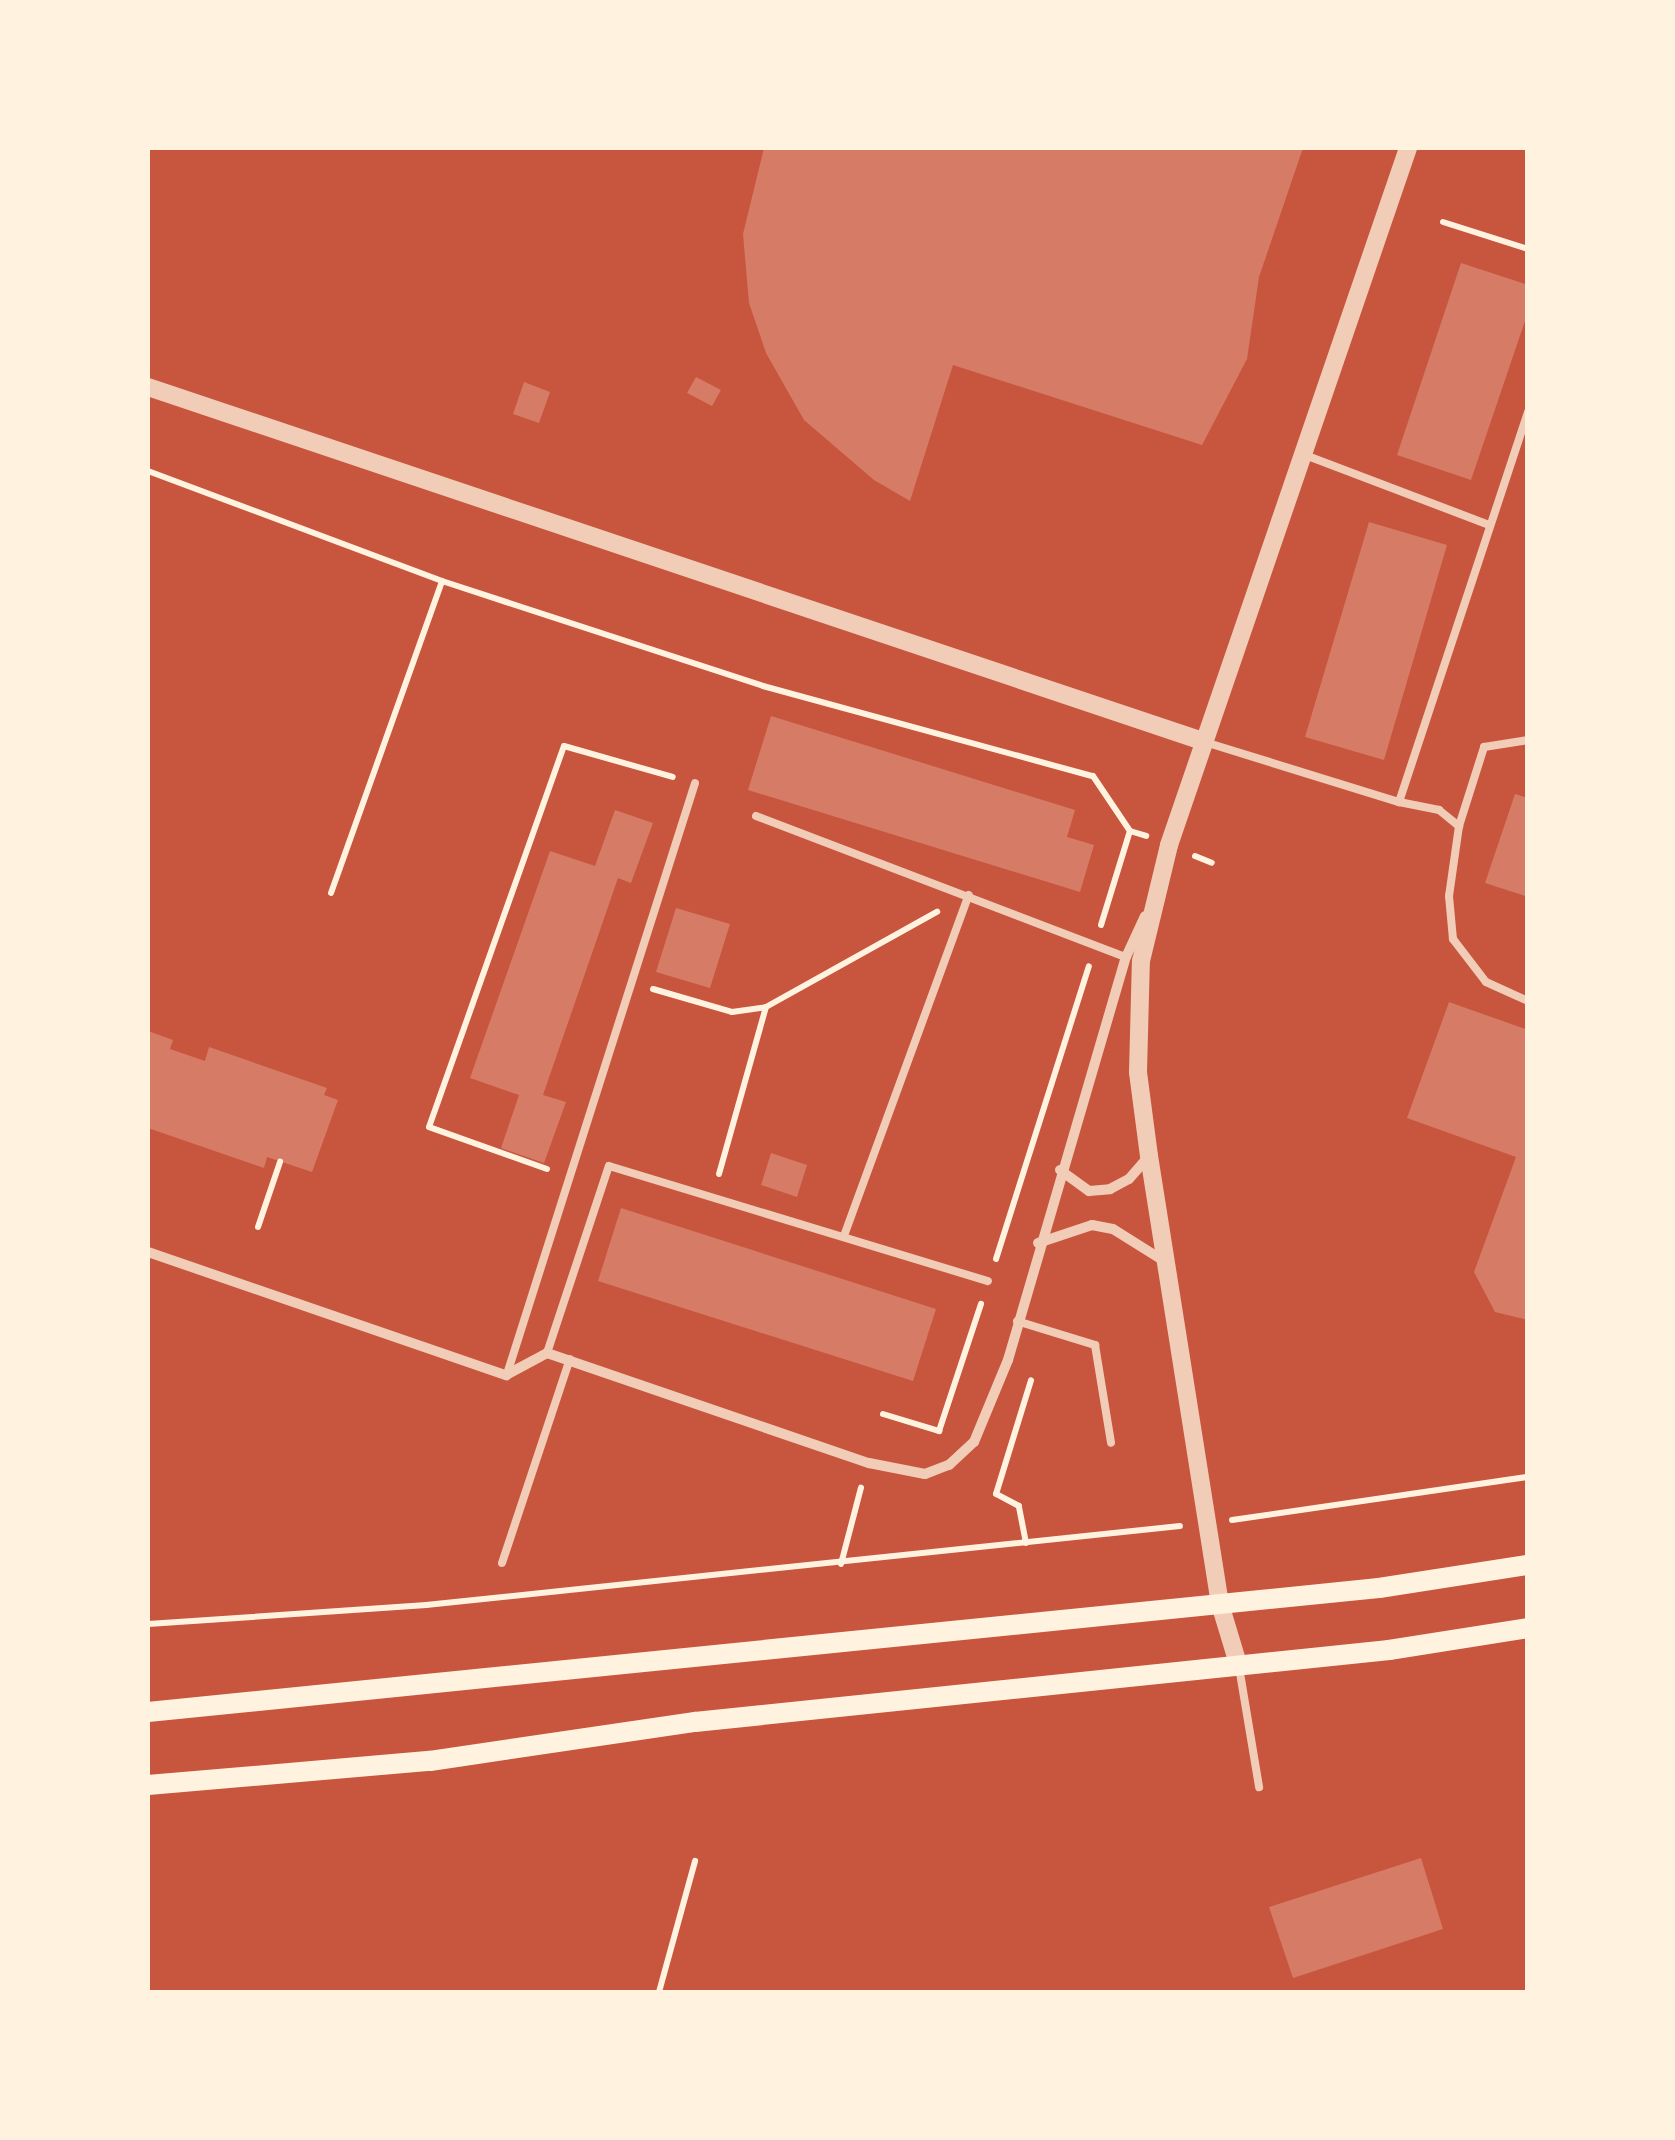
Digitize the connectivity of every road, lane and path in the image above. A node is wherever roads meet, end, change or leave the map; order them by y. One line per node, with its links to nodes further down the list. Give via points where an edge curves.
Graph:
1 (1408, 148): 6 (street)
2 (1443, 222): 3 (path)
3 (1528, 249)
4 (148, 388): 11 (street)
5 (1528, 412): 8 (lane)
6 (1305, 455): 8 (lane); 11 (street)
7 (148, 472): 9 (path)
8 (1489, 525): 13 (lane)
9 (442, 581): 16 (path); 19 (path, via 763,686 1093,776 1130,831)
10 (1528, 740): 15 (lane, via 1484,748)
11 (1205, 742): 13 (lane); 18 (street)
12 (695, 783): 21 (lane); 27 (path, via 564,746 430,1127)
13 (1400, 802): 15 (lane, via 1439,810)
14 (756, 816): 17 (lane)
15 (1459, 826): 22 (lane, via 1449,896 1453,939 1486,982)
16 (331, 893)
17 (969, 895): 19 (lane); 23 (path); 30 (lane)
18 (1154, 897): 20 (street); 24 (street, via 1136,1012)
19 (1096, 944): 20 (lane); 34 (path)
20 (1126, 956): 26 (street)
21 (632, 982): 23 (path, via 732,1012); 27 (lane)
22 (1528, 1001)
23 (766, 1007): 28 (path)
24 (1149, 1156): 26 (street, via 1129,1180 1110,1189 1089,1190); 33 (street)
25 (280, 1162): 29 (path)
26 (1060, 1170): 31 (street)
27 (572, 1178): 39 (lane)
28 (712, 1196): 30 (lane); 36 (lane, via 608,1166)
29 (258, 1227)
30 (845, 1233): 34 (lane)
31 (1038, 1243): 33 (street, via 1092,1225 1114,1229); 35 (street)
32 (148, 1252): 39 (street)
33 (1167, 1263): 50 (street)
34 (988, 1282): 40 (path, via 939,1430)
35 (1018, 1321): 37 (street, via 974,1442 949,1465 925,1474 869,1463); 41 (lane, via 1096,1345)
36 (547, 1352): 37 (street); 39 (street)
37 (570, 1359): 47 (lane)
38 (1034, 1369): 46 (path, via 996,1494 1020,1506)
39 (506, 1375)
40 (883, 1414)
41 (1112, 1443)
42 (1528, 1477): 44 (path)
43 (862, 1488): 48 (path)
44 (1245, 1518)
45 (1192, 1525): 46 (path)
46 (1026, 1543): 48 (path)
47 (502, 1563)
48 (841, 1564): 51 (path, via 426,1605)
49 (1528, 1565): 50 (main road)
50 (1220, 1604): 53 (street); 54 (main road)
51 (148, 1624)
52 (1528, 1628): 53 (main road)
53 (1239, 1667): 55 (main road, via 695,1722 430,1761); 56 (lane)
54 (148, 1712)
55 (148, 1785)
56 (1259, 1786)
57 (696, 1862): 58 (path)
58 (658, 1992)

